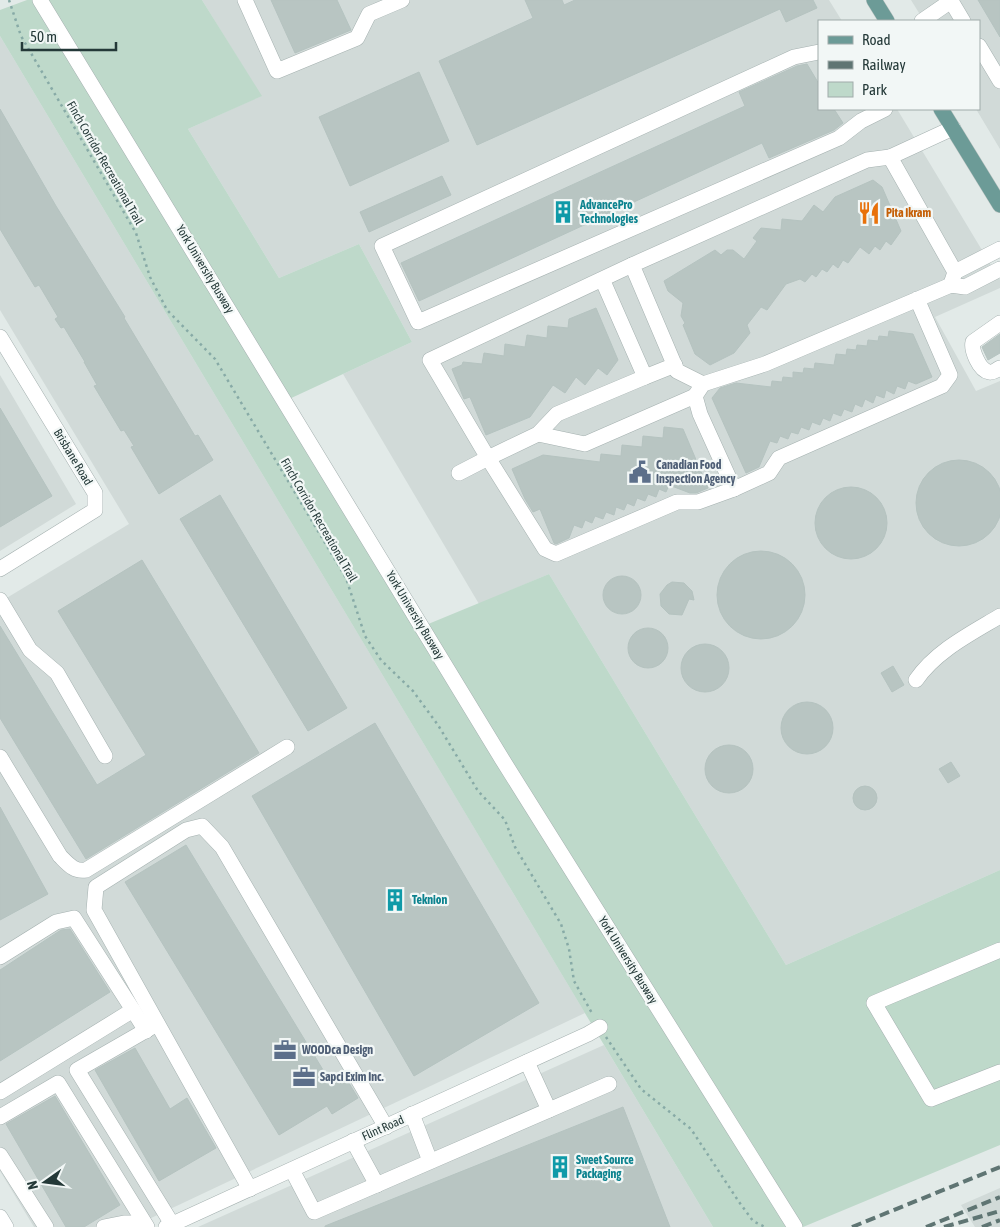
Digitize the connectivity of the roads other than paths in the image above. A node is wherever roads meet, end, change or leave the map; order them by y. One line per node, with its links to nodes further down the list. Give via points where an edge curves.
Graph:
1 (40, 0): 66 (street, York University Busway, via 502,759)
2 (245, 0): 3 (street, via 277,71 357,38 369,14)
3 (402, 0)
4 (951, 0): 7 (street); 8 (street)
5 (878, 1): 6 (main road)
6 (884, 20)
7 (923, 20)
8 (962, 20)
9 (980, 48): 11 (street)
10 (818, 52): 14 (street, via 794,57 382,246 418,322 839,138)
11 (1000, 81)
12 (880, 110): 14 (street)
13 (942, 110): 15 (main road)
14 (858, 115)
15 (953, 128): 16 (street); 17 (main road)
16 (890, 157): 19 (street, via 867,160); 21 (street)
17 (1000, 205)
18 (1000, 249): 21 (street)
19 (632, 265): 22 (street); 26 (street)
20 (1000, 269): 21 (street, via 965,287)
21 (953, 278): 23 (street)
22 (602, 279): 28 (street); 31 (street, via 430,360)
23 (917, 299): 29 (street); 33 (street, via 950,375 942,386 779,458 769,473)
24 (1000, 323): 27 (street, via 972,347 987,372)
25 (0, 337): 34 (street, Brisbane Road, via 94,493 95,510)
26 (675, 365): 28 (street); 29 (street)
27 (1000, 368)
28 (645, 377): 30 (street, via 557,414)
29 (699, 390): 30 (street, via 585,444); 33 (street, via 700,414)
30 (538, 434): 31 (street)
31 (488, 458): 32 (street); 33 (street, via 544,549 556,554 677,502 698,502)
32 (459, 473)
33 (734, 489)
34 (0, 569)
35 (0, 600): 39 (street, via 30,650 56,673)
36 (1000, 616): 37 (street, via 945,650)
37 (916, 680)
38 (286, 746): 40 (street, via 158,828 82,871 72,868 60,856)
39 (105, 756)
40 (0, 757)
41 (1000, 950): 47 (street, via 874,1003 931,1099)
42 (0, 956): 43 (street, via 56,922 74,918)
43 (133, 1010): 45 (street); 49 (street)
44 (600, 1027): 46 (street, Flint Road)
45 (152, 1028): 53 (street, via 94,910 96,887 186,830 202,826 222,846); 59 (street); 62 (street, via 77,1070)
46 (528, 1062): 50 (street); 51 (street, Flint Road)
47 (1000, 1072)
48 (609, 1084): 50 (street)
49 (0, 1092)
50 (549, 1110): 56 (street)
51 (412, 1114): 53 (street, Flint Road); 56 (street)
52 (0, 1118): 61 (street, via 58,1082)
53 (386, 1126): 54 (street, Flint Road)
54 (353, 1141): 57 (street, Flint Road); 58 (street)
55 (0, 1155): 64 (street)
56 (430, 1162): 58 (street)
57 (292, 1170): 58 (street, via 314,1212); 59 (street, Flint Road)
58 (377, 1185)
59 (250, 1188): 62 (street, Flint Road)
60 (0, 1217): 63 (street)
61 (145, 1225): 65 (street, via 124,1223)
62 (169, 1226)
63 (6, 1227)
64 (46, 1227)
65 (104, 1227)
66 (795, 1227)

